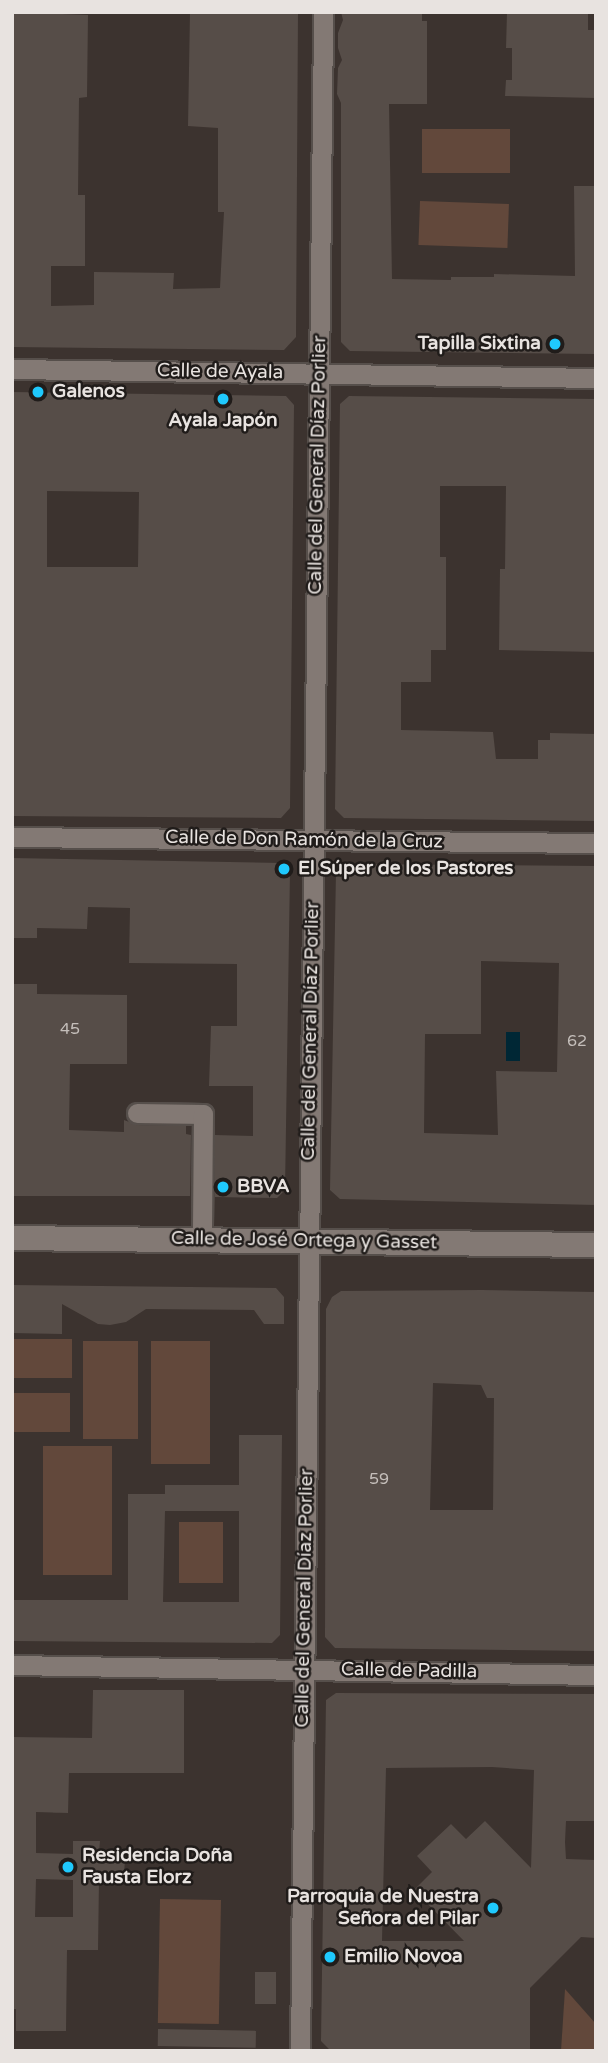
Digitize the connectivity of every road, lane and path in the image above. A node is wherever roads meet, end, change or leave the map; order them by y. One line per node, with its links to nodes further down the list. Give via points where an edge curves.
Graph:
1 (323, 12): 3 (street, Calle del General Díaz Porlier)
2 (12, 369): 3 (street, Calle de Ayala)
3 (320, 373): 4 (street, Calle de Ayala); 6 (street, Calle del General Díaz Porlier)
4 (596, 378)
5 (12, 836): 6 (street, Calle de Don Ramón de la Cruz)
6 (313, 839): 7 (street, Calle de Don Ramón de la Cruz); 11 (street, Calle del General Díaz Porlier)
7 (596, 843)
8 (137, 1113): 10 (street, via 203,1114)
9 (12, 1238): 10 (street, Calle de José Ortega y Gasset)
10 (201, 1240): 11 (street, Calle de José Ortega y Gasset)
11 (309, 1242): 12 (street, Calle de José Ortega y Gasset); 14 (street, Calle del General Díaz Porlier)
12 (596, 1245)
13 (12, 1665): 14 (street, Calle de Padilla)
14 (304, 1668): 15 (street, Calle de Padilla); 16 (street, Calle del General Díaz Porlier)
15 (596, 1675)
16 (300, 2051)

